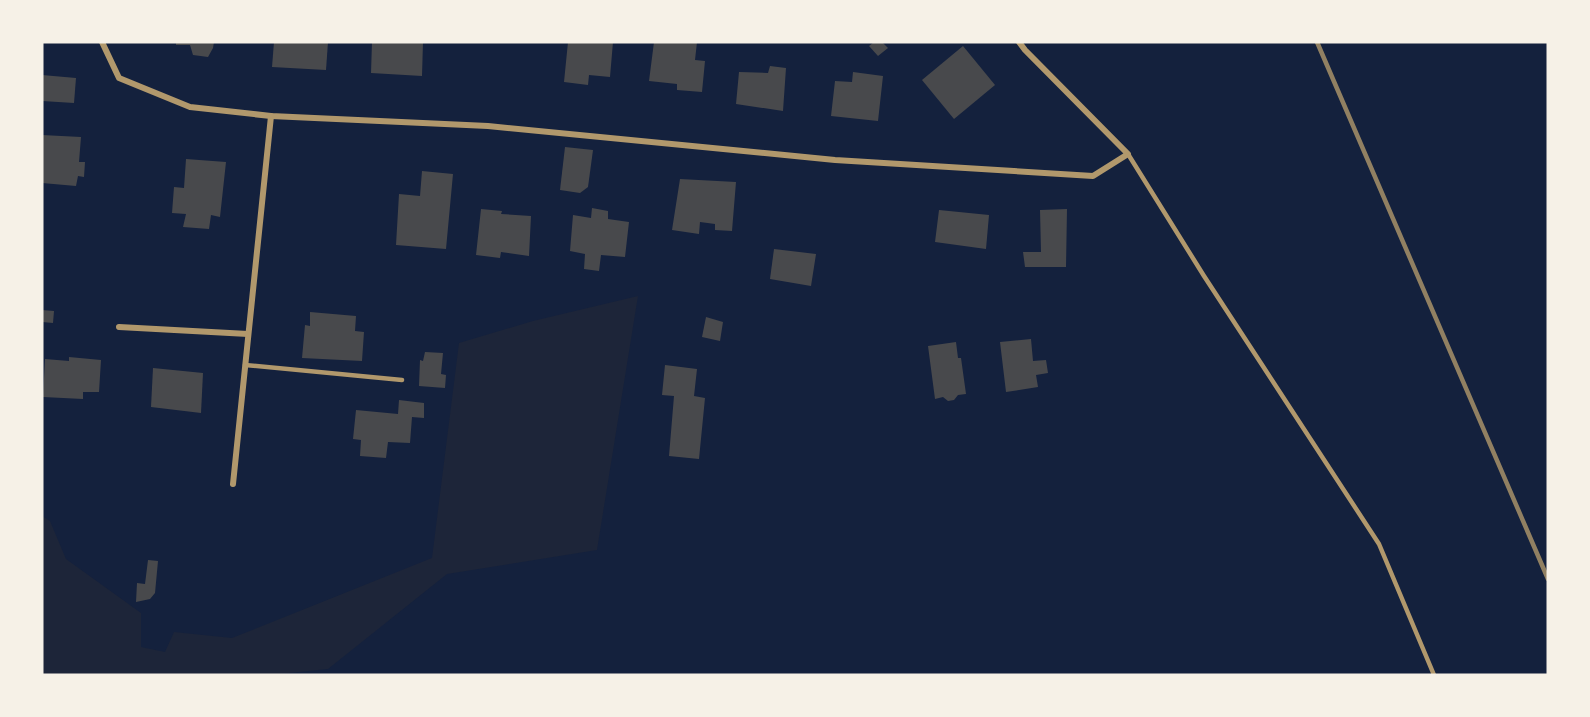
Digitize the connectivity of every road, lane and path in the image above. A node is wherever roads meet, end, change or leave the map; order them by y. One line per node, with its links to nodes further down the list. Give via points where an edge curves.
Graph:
1 (102, 42): 3 (street, via 119,78 190,107)
2 (1018, 42): 4 (street)
3 (271, 116): 4 (street, via 488,126 836,160 1093,176); 6 (street)
4 (1128, 154): 10 (lane, via 1379,543)
5 (119, 327): 6 (street)
6 (248, 334): 7 (street)
7 (245, 365): 8 (lane); 9 (street)
8 (402, 380)
9 (233, 484)
10 (1434, 675)

